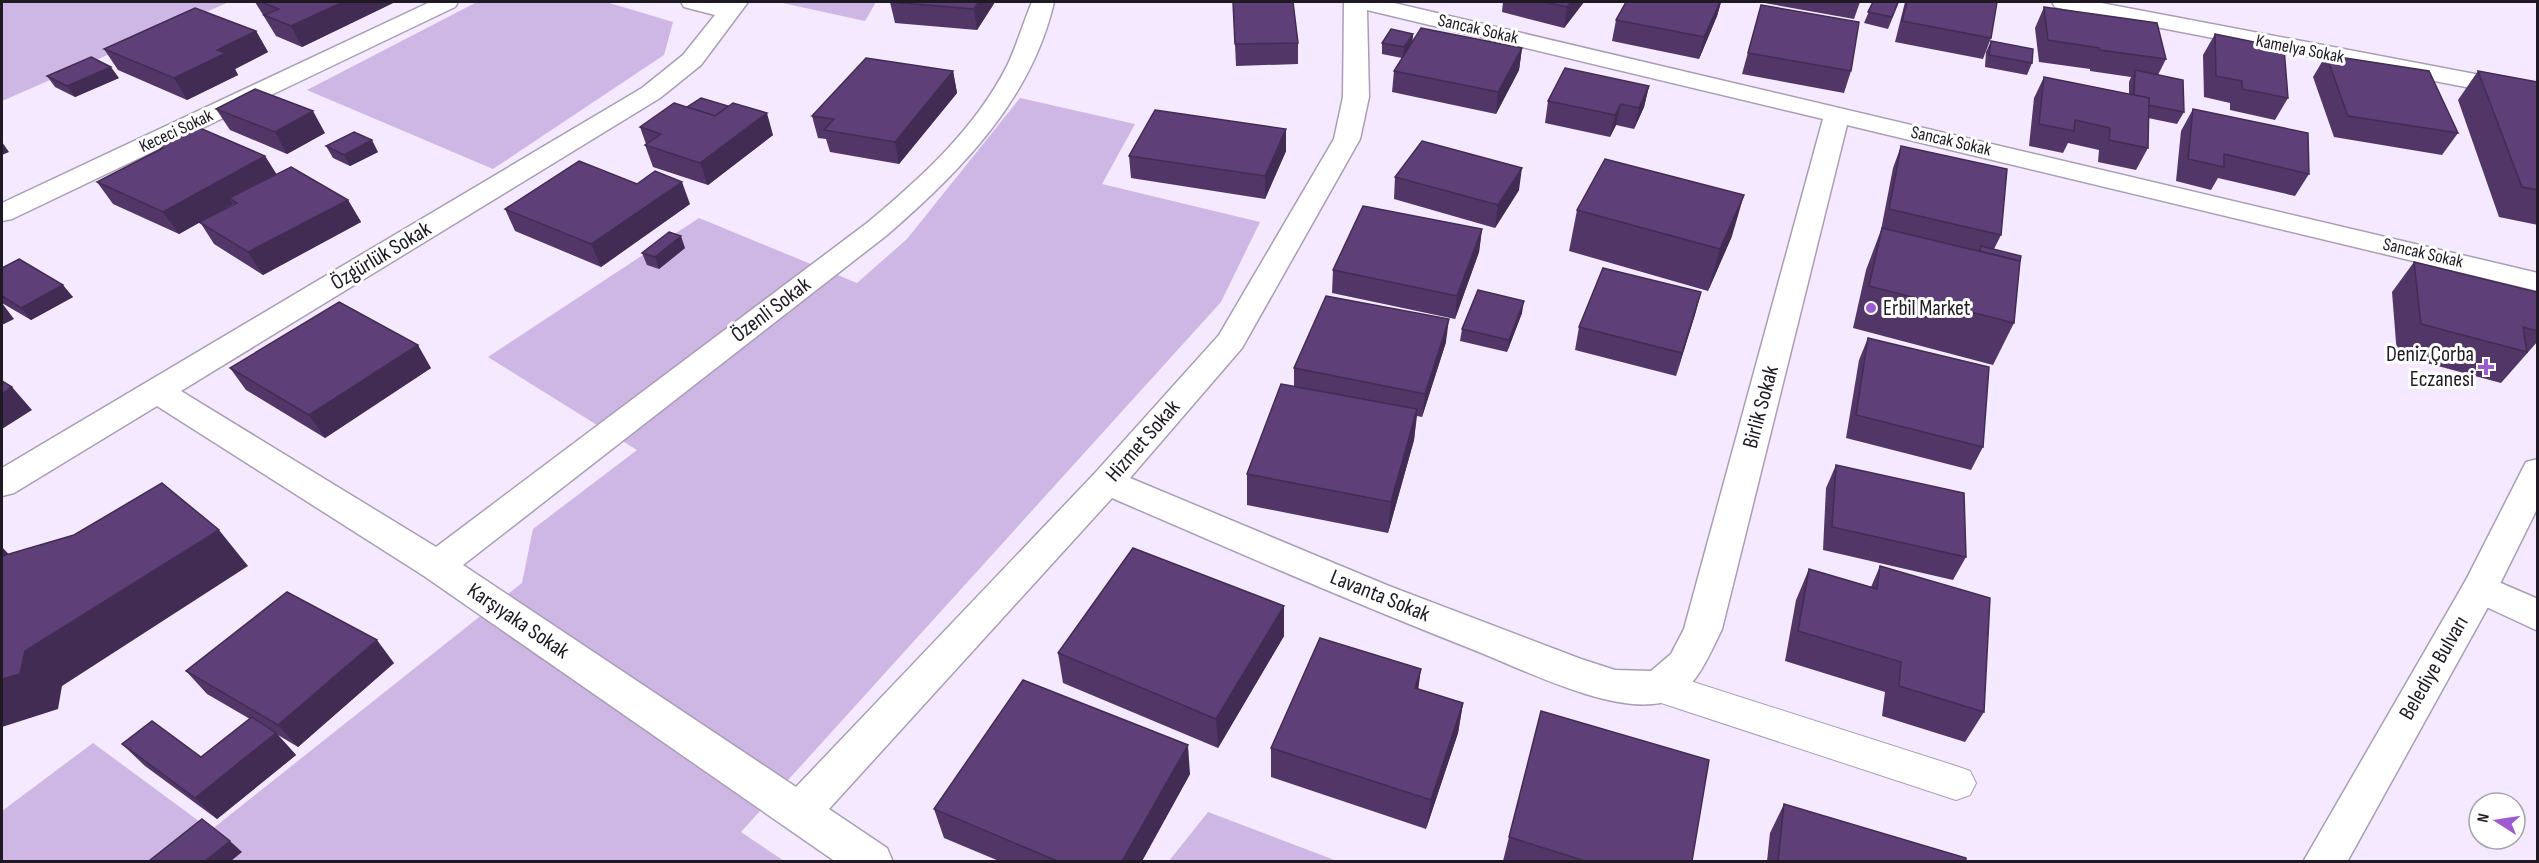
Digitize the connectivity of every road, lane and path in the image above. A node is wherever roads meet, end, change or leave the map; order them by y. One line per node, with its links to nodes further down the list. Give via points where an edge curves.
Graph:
1 (447, 2): 12 (street, Kececi Sokak)
2 (692, 2): 8 (street)
3 (1043, 2): 18 (street, Özenli Sokak, via 1026,50 1000,100 940,174 877,229)
4 (1355, 2): 16 (street, Hizmet Sokak, via 1356,97 1343,147 1231,341)
5 (1363, 2): 11 (street, Sancak Sokak)
6 (2063, 2): 9 (street, Kamelya Sokak)
7 (2196, 2): 9 (street)
8 (733, 7): 14 (street, Özgürlük Sokak, via 692,60 651,93)
9 (2203, 30): 10 (street, Kamelya Sokak)
10 (2538, 94)
11 (1837, 114): 13 (street, Sancak Sokak); 21 (street, Birlik Sokak, via 1703,628 1685,665)
12 (2, 213)
13 (2538, 282)
14 (157, 391): 17 (street, Özgürlük Sokak); 18 (street, Karşıyaka Sokak)
15 (2538, 471): 19 (street, Belediye Bulvarı)
16 (1107, 482): 21 (street, Lavanta Sokak, via 1376,596 1574,673 1615,686); 23 (street, Hizmet Sokak)
17 (2, 484)
18 (437, 566): 23 (street, Karşıyaka Sokak)
19 (2480, 588): 20 (street); 25 (street, Belediye Bulvarı)
20 (2538, 616)
21 (1659, 687): 22 (lane)
22 (1956, 783)
23 (800, 812): 24 (street, Karşıyaka Sokak)
24 (872, 861)
25 (2324, 861)

